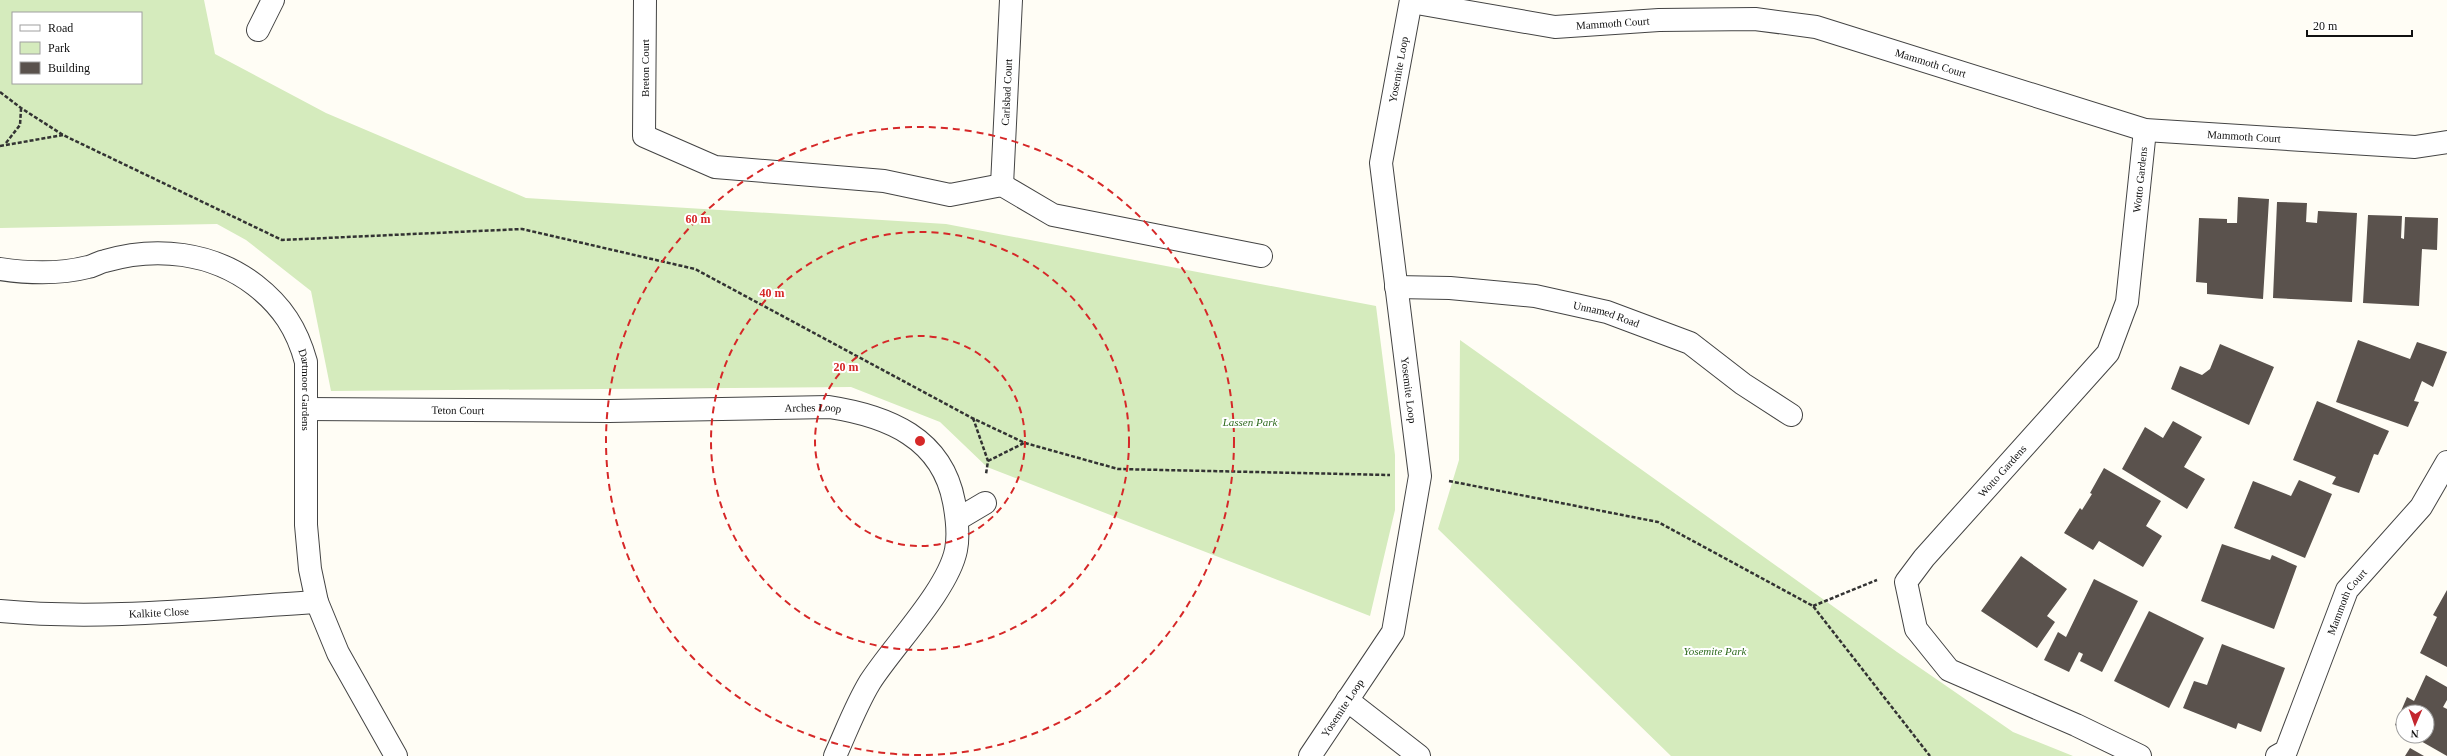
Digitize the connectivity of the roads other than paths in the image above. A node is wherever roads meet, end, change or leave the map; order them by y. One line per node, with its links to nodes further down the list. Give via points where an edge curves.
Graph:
1 (273, 0): 5 (street)
2 (645, 0): 8 (street, Breton Court, via 644,136 715,167 884,181 950,195)
3 (1011, 0): 8 (street, Carlsbad Court)
4 (1411, 1): 6 (street, Mammoth Court, via 1555,27 1659,20 1755,19 1816,27); 11 (street, Yosemite Loop, via 1381,163)
5 (258, 30)
6 (2145, 130): 7 (street, Mammoth Court, via 2415,147); 25 (street, Wotto Gardens, via 2127,302 2108,353 1924,558 1906,582 1916,629 1949,670)
7 (2447, 142)
8 (1002, 185): 9 (street, via 1053,215)
9 (1261, 256)
10 (0, 269): 12 (street, Dartmoor Gardens, via 18,272 70,270 127,256 158,253 208,260 232,269 274,300 300,340 306,362)
11 (1396, 288): 14 (street, Unnamed Road, via 1450,288 1535,296 1607,312 1690,343 1743,384); 20 (street, Yosemite Loop, via 1420,476 1393,632)
12 (306, 410): 13 (street, Teton Court); 18 (street, Dartmoor Gardens, via 306,525 310,568)
13 (609, 411): 17 (street, Arches Loop, via 829,407 863,412 890,422 915,436 938,460 951,486)
14 (1791, 415)
15 (2447, 462): 26 (street, Mammoth Court, via 2421,507 2348,590 2286,751)
16 (985, 503): 17 (street)
17 (958, 519): 22 (street, Arches Loop, via 956,551 941,584 870,683)
18 (317, 602): 19 (street, Kalkite Close, via 82,616); 21 (street, Dartmoor Gardens, via 338,653)
19 (0, 612)
20 (1347, 700): 23 (street, Yosemite Loop); 24 (street)
21 (396, 756)
22 (835, 756)
23 (1310, 756)
24 (1419, 756)
25 (2140, 756)
26 (2277, 756)

